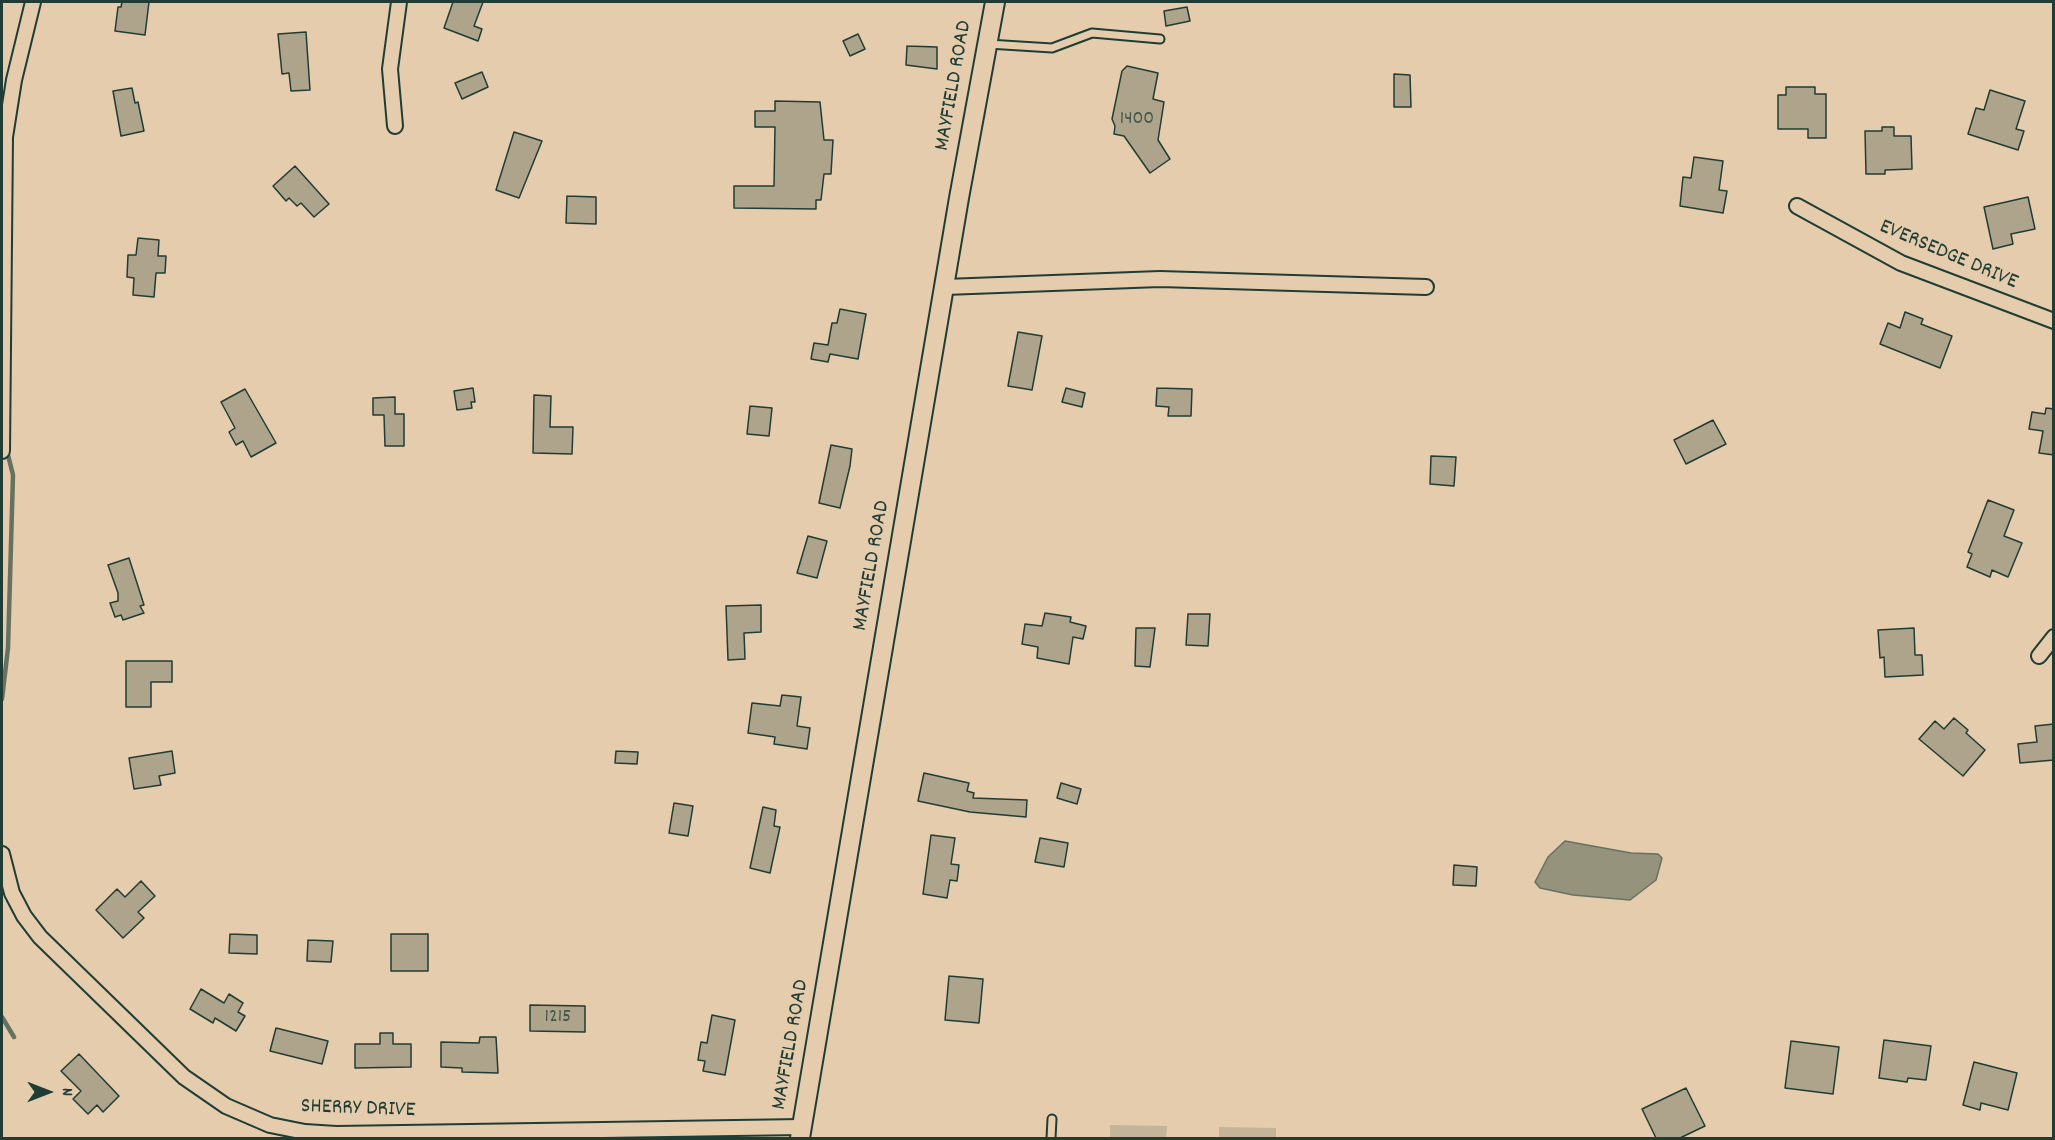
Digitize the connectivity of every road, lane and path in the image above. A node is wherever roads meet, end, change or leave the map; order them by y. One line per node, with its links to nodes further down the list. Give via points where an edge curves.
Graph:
1 (33, 2): 11 (street, via 5,137)
2 (399, 2): 6 (street, via 390,69)
3 (995, 2): 5 (street, MAYFIELD ROAD)
4 (1160, 39): 5 (lane, via 1101,32 1052,48)
5 (988, 44): 8 (street, MAYFIELD ROAD)
6 (395, 126)
7 (1797, 206): 10 (street, EVERSEDGE DRIVE, via 1901,263)
8 (945, 287): 9 (street, via 1160,279); 18 (street, MAYFIELD ROAD)
9 (1425, 287)
10 (2054, 321)
11 (2, 417): 12 (street)
12 (2, 451)
13 (2054, 637): 14 (street)
14 (2039, 656)
15 (2, 855): 16 (street, SHERRY DRIVE)
16 (7, 896): 18 (street, SHERRY DRIVE, via 40,937 184,1077 226,1106 270,1125 336,1134)
17 (1052, 1119): 19 (lane)
18 (801, 1133)
19 (1051, 1138)

